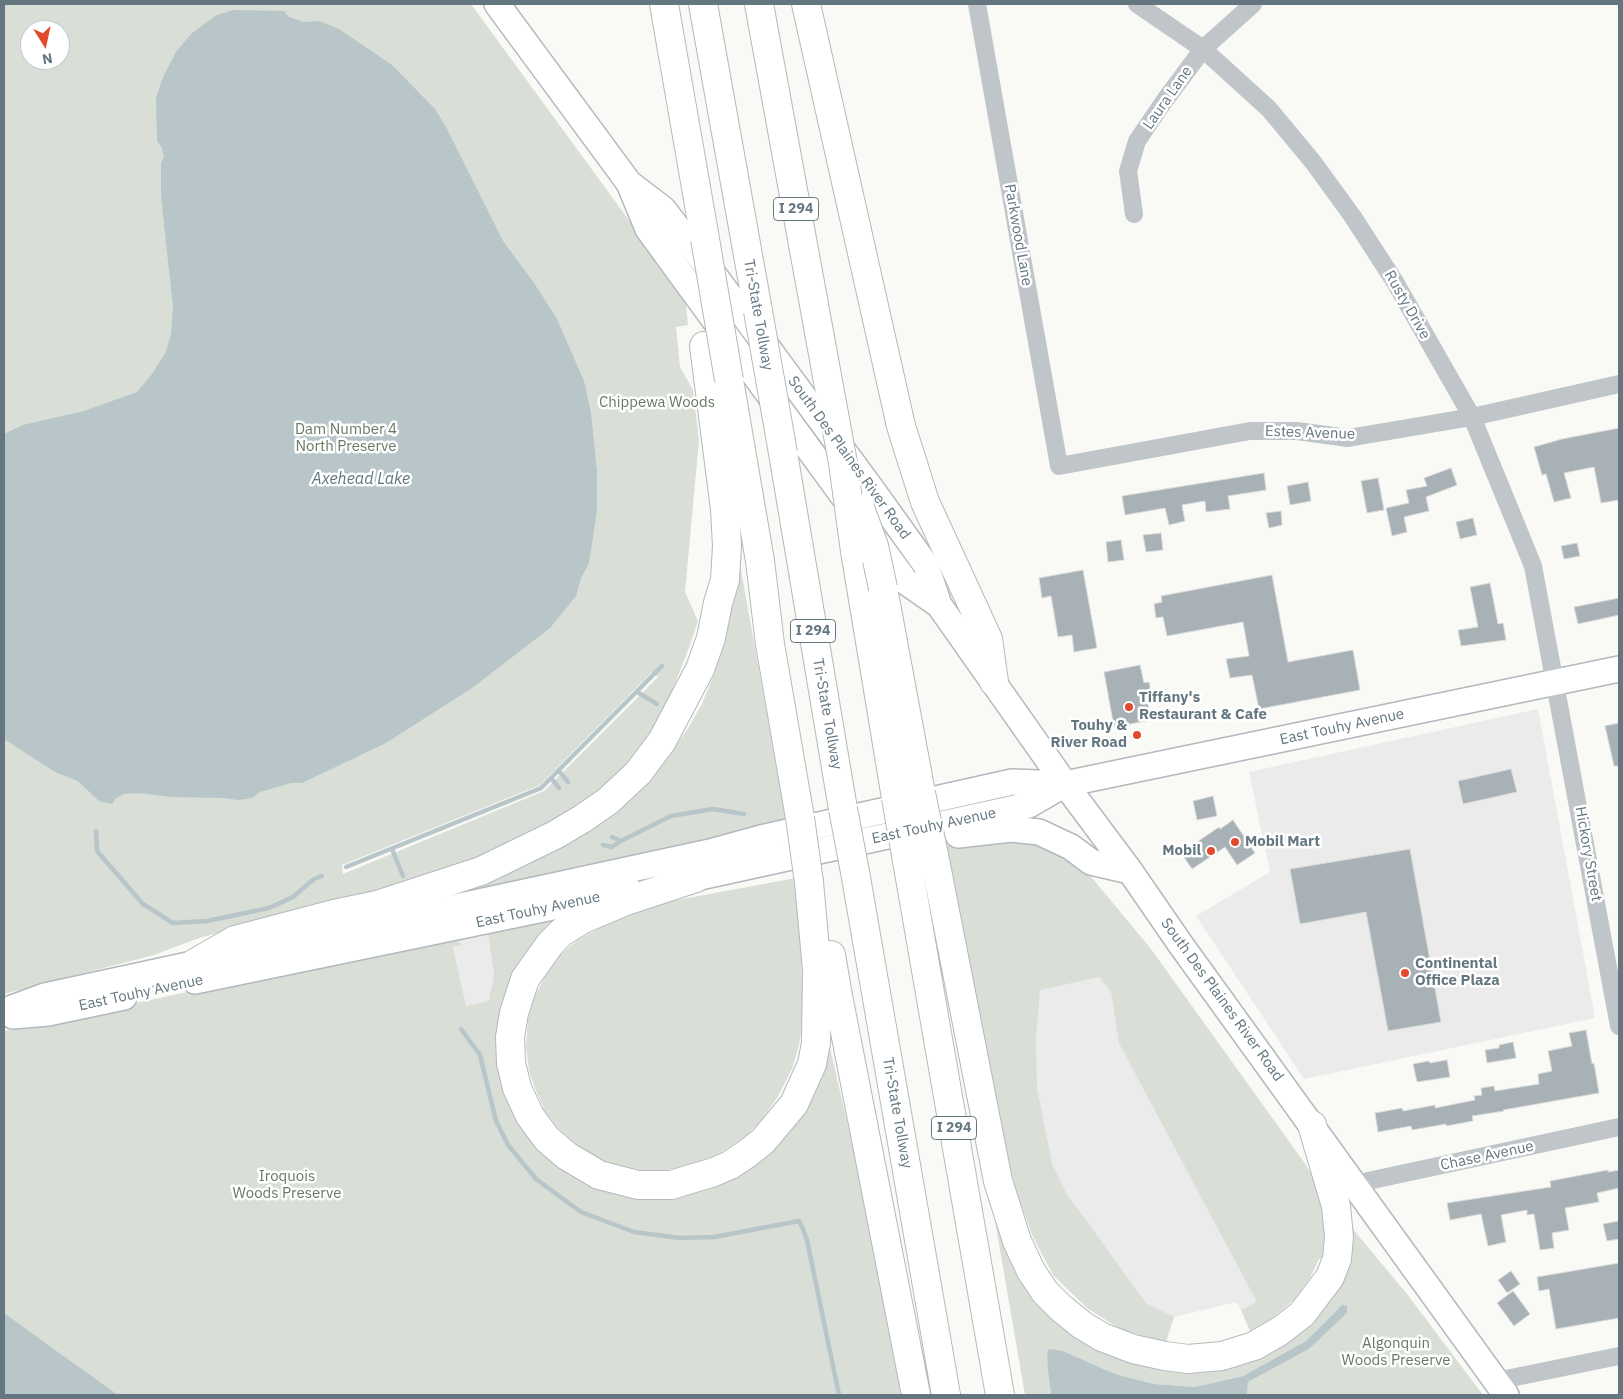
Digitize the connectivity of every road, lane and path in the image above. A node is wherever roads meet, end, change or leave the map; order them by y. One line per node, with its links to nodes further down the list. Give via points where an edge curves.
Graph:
1 (497, 4): 17 (main road, South Des Plaines River Road, via 629,183 648,229 906,582 939,605)
2 (664, 4): 11 (highway)
3 (703, 4): 35 (highway, Tri-State Tollway / I 294, bridge)
4 (759, 4): 14 (highway, I 294, bridge)
5 (806, 4): 17 (highway, via 900,426 925,502 988,639)
6 (977, 4): 15 (street, Parkwood Lane)
7 (1137, 4): 9 (street, Rusty Drive)
8 (1253, 4): 9 (street, Laura Lane)
9 (1203, 49): 10 (street, Laura Lane, via 1137,142 1128,171); 13 (street, Rusty Drive, via 1269,109 1353,216 1395,282)
10 (1134, 214)
11 (699, 230): 24 (highway, bridge, via 760,561 780,639); 25 (highway, via 704,346 725,509 726,580 700,669 662,741 642,768 608,801 555,835 480,871 377,905 236,940)
12 (1619, 384): 13 (street, Estes Avenue)
13 (1472, 417): 15 (street, Estes Avenue, via 1348,438 1298,430 1250,431); 18 (street, Rusty Drive, via 1533,566)
14 (843, 463): 20 (highway, I 294, bridge, via 855,551); 20 (highway, bridge, via 874,546)
15 (1059, 466)
16 (1619, 668): 18 (main road, East Touhy Avenue)
17 (994, 682): 19 (main road, South Des Plaines River Road)
18 (1556, 682): 19 (main road, East Touhy Avenue); 28 (street, Hickory Street)
19 (1066, 784): 21 (main road, East Touhy Avenue, via 1029,805); 22 (main road, South Des Plaines River Road); 25 (main road, East Touhy Avenue, via 1012,782 710,852)
20 (908, 795): 29 (highway, bridge, via 934,855 998,1181 1017,1241 1031,1271 1061,1308 1102,1337 1133,1349 1188,1359 1222,1356 1254,1346 1280,1331 1302,1314 1330,1278 1337,1259 1336,1206); 36 (highway, I 294, bridge, via 907,861)
21 (911, 831): 22 (main road, via 963,835 1011,829 1038,832 1071,847 1091,862); 23 (main road, East Touhy Avenue)
22 (1130, 871): 29 (main road, South Des Plaines River Road)
23 (696, 878): 24 (highway, via 583,919 550,944 525,979 510,1037 511,1063 517,1088 530,1116 547,1138 567,1156 599,1175 638,1185 671,1185 714,1172 736,1161 764,1140 794,1104 812,1064 816,1042); 27 (main road, East Touhy Avenue, via 48,1013)
24 (814, 881): 34 (highway)
25 (195, 963): 26 (main road, East Touhy Avenue, via 45,996)
26 (4, 1011)
27 (4, 1017)
28 (1619, 1026)
29 (1312, 1124): 31 (main road, South Des Plaines River Road)
30 (1619, 1127): 31 (street, Chase Avenue)
31 (1354, 1184): 33 (main road, South Des Plaines River Road)
32 (1619, 1356): 33 (street)
33 (1501, 1388)
34 (916, 1395)
35 (946, 1395)
36 (1000, 1395)

